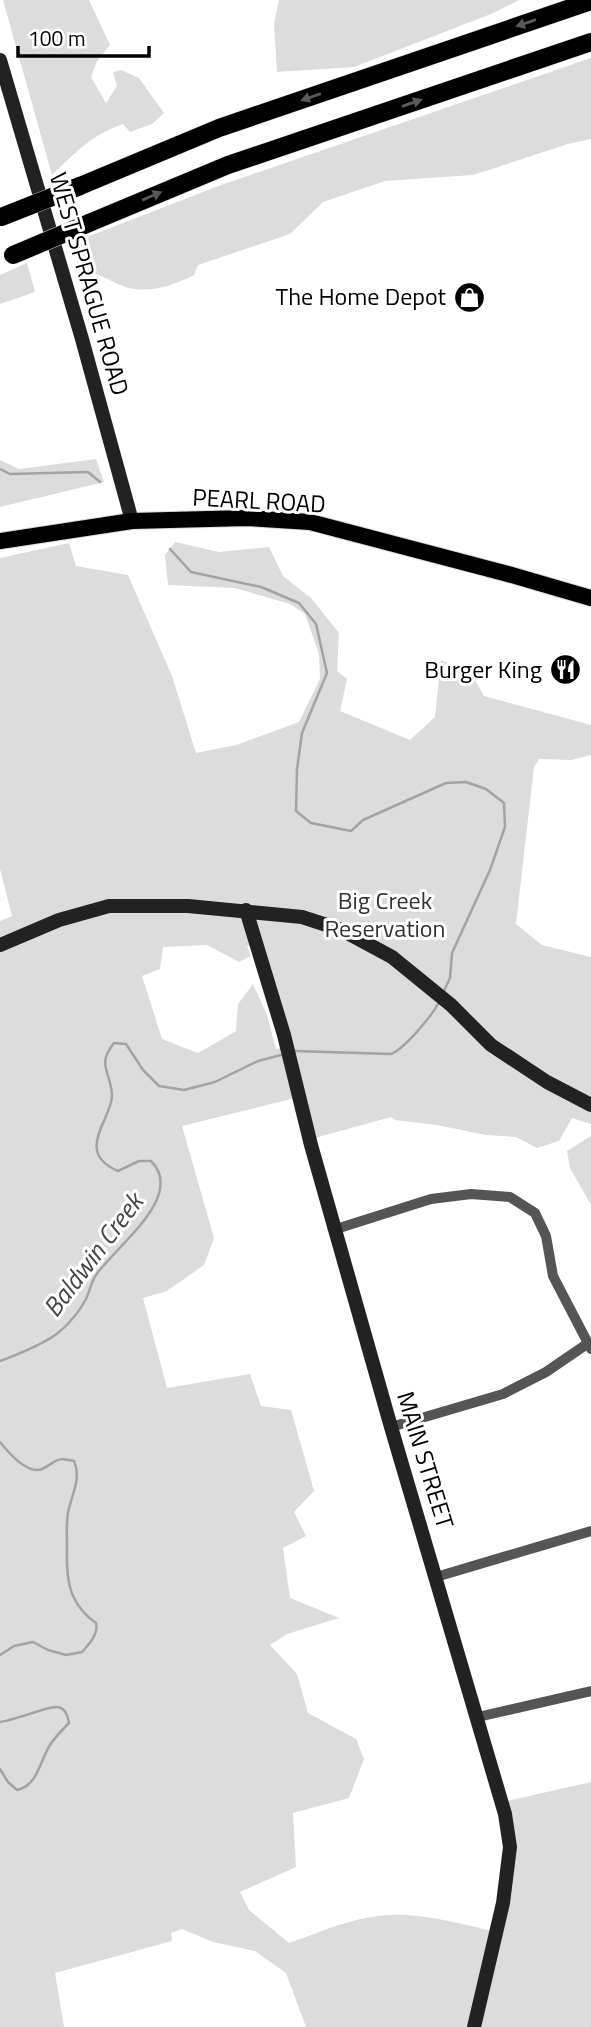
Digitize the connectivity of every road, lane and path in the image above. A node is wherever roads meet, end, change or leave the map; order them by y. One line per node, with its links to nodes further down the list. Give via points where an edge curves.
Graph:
1 (591, 1): 4 (highway, one-way to 4, bridge, via 219,128)
2 (591, 42): 5 (highway, one-way to 2, bridge, via 228,164)
3 (0, 60): 6 (street, WEST SPRAGUE ROAD)
4 (1, 217)
5 (6, 258)
6 (132, 521): 7 (main road, PEARL ROAD); 8 (main road, PEARL ROAD, via 247,518 310,522)
7 (0, 541)
8 (591, 598)
9 (246, 910): 10 (street, via 109,906 59,920); 11 (street, via 302,917 342,930 392,957 491,1045); 12 (street, MAIN STREET)
10 (0, 945)
11 (591, 1105)
12 (336, 1229): 13 (street, via 431,1199 471,1194 510,1197 535,1213 546,1236 553,1276); 14 (street, MAIN STREET)
13 (589, 1346): 14 (street, via 503,1394)
14 (391, 1427): 16 (street, MAIN STREET)
15 (591, 1531): 16 (street)
16 (436, 1577): 18 (street, MAIN STREET)
17 (591, 1691): 18 (street)
18 (478, 1717): 19 (street, MAIN STREET, via 510,1847 503,1903)
19 (474, 2027)

